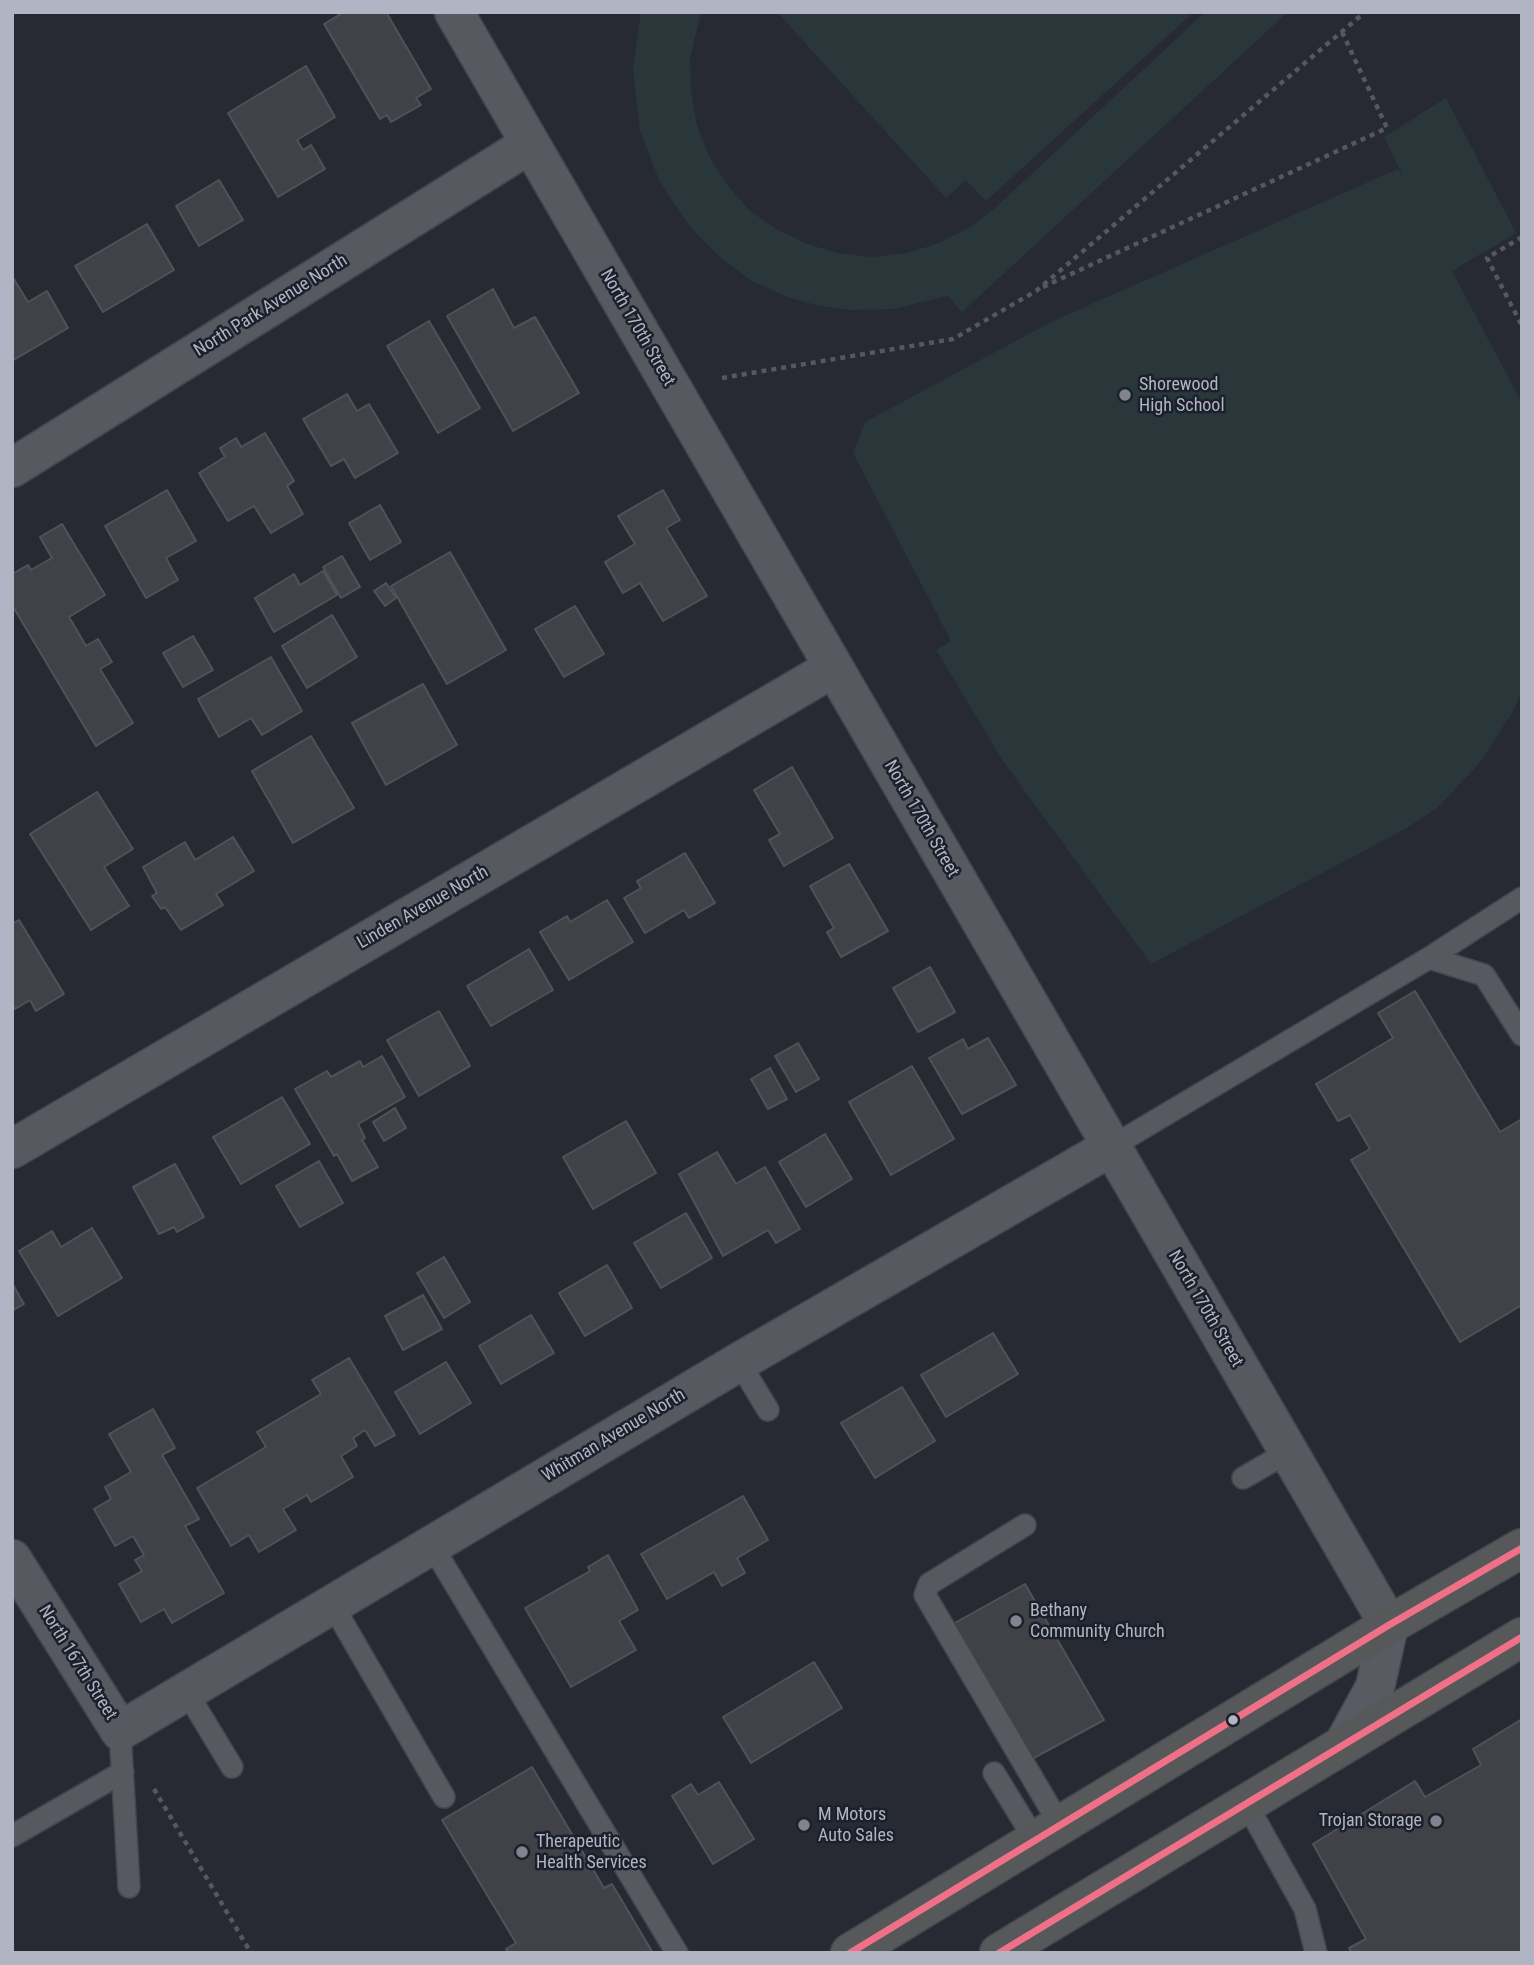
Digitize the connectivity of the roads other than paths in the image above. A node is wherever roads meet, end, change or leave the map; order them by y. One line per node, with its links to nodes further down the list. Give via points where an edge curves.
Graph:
1 (454, 12): 2 (street, North 170th Street)
2 (530, 144): 3 (street, North Park Avenue North); 4 (street, North 170th Street)
3 (12, 468)
4 (833, 668): 8 (street, North 170th Street); 9 (street, Linden Avenue North)
5 (1522, 898): 6 (lane)
6 (1429, 958): 7 (lane, via 1484,975); 8 (lane)
7 (1522, 1035)
8 (1111, 1146): 10 (street, Whitman Avenue North); 12 (street, North 170th Street)
9 (12, 1149)
10 (739, 1362): 11 (lane); 15 (street, Whitman Avenue North)
11 (768, 1410)
12 (1288, 1452): 13 (lane); 19 (street, North 170th Street)
13 (1243, 1478)
14 (1025, 1525): 29 (lane, via 929,1584 925,1595)
15 (431, 1544): 18 (street, Whitman Avenue North); 32 (lane)
16 (1522, 1548): 19 (highway)
17 (12, 1559): 22 (street, North 167th Street)
18 (332, 1604): 21 (street, Whitman Avenue North); 27 (lane)
19 (1389, 1625): 23 (main road, via 1375,1687); 29 (highway)
20 (1522, 1637): 23 (highway)
21 (187, 1691): 22 (street, Whitman Avenue North); 24 (lane)
22 (120, 1731): 25 (lane)
23 (1346, 1740): 28 (highway)
24 (232, 1768)
25 (122, 1772): 30 (lane); 31 (lane)
26 (994, 1773): 29 (lane)
27 (444, 1797)
28 (1246, 1803): 34 (highway); 35 (lane, via 1305,1909)
29 (1048, 1833): 33 (highway)
30 (12, 1836)
31 (129, 1887)
32 (677, 1953)
33 (850, 1953)
34 (999, 1953)
35 (1316, 1953)

